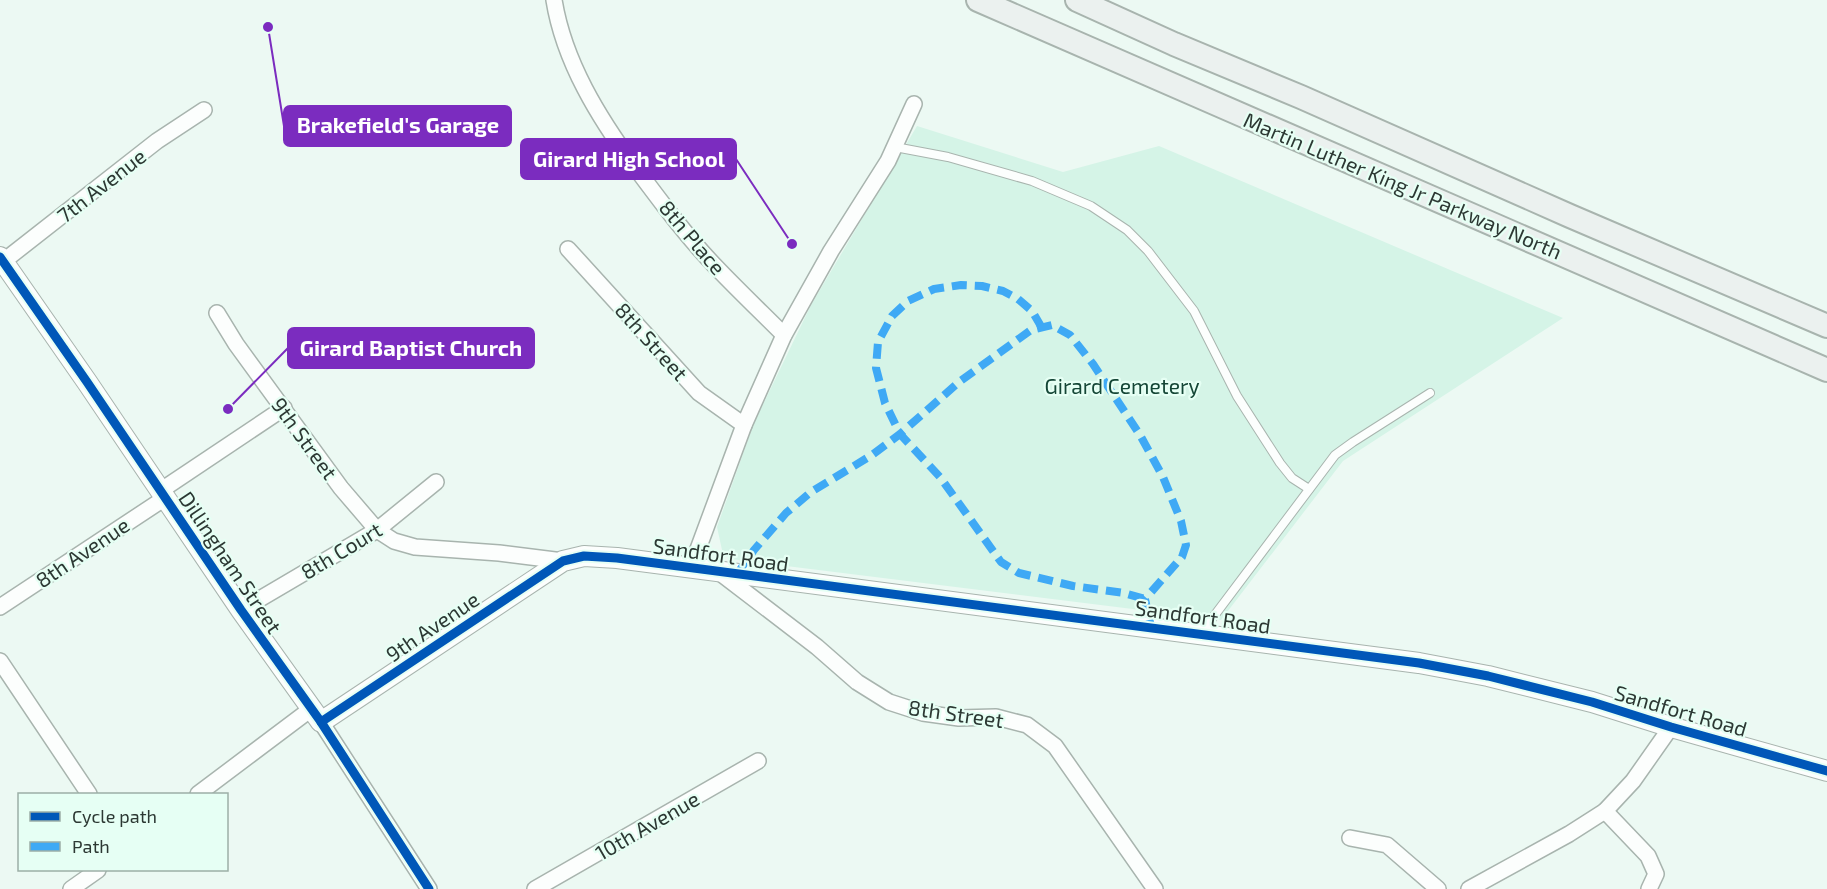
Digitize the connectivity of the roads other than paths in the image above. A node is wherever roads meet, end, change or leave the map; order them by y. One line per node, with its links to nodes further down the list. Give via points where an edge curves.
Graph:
1 (554, 0): 11 (street, 8th Place, via 579,77 615,140 715,266)
2 (978, 0): 12 (main road, Martin Luther King Jr Parkway North)
3 (1077, 0): 10 (main road, Martin Luther King Jr Parkway North)
4 (914, 104): 6 (street)
5 (204, 110): 8 (street, 7th Avenue, via 157,141)
6 (896, 147): 11 (street); 17 (lane, via 1032,181 1091,206 1127,230 1194,311 1237,396 1280,463 1292,478)
7 (568, 249): 15 (street, 8th Street, via 699,393)
8 (1, 261): 18 (street, Dillingham Street)
9 (217, 313): 14 (street, 9th Street)
10 (1827, 326)
11 (784, 335): 15 (street)
12 (1827, 370)
13 (1430, 393): 17 (lane, via 1335,455)
14 (284, 408): 18 (street, 8th Avenue); 19 (street, 9th Street, via 341,489)
15 (744, 425): 21 (street)
16 (436, 482): 19 (street, 8th Court)
17 (1309, 489): 25 (lane)
18 (163, 494): 23 (street, 8th Avenue); 24 (street, Dillingham Street)
19 (377, 530): 20 (street, via 394,541 415,547); 24 (street, 8th Court)
20 (563, 561): 21 (street, Sandfort Road, via 584,556); 27 (street, 9th Avenue)
21 (691, 568): 22 (street, Sandfort Road)
22 (719, 572): 25 (street, Sandfort Road); 39 (street, 8th Street, via 857,682 889,702 923,713 959,718 996,717 1027,725 1055,746)
23 (0, 607)
24 (241, 610): 27 (street, Dillingham Street)
25 (1200, 634): 28 (street, Sandfort Road, via 1488,676)
26 (0, 661): 31 (street)
27 (316, 715): 32 (street, 9th Avenue); 37 (street, Dillingham Street)
28 (1671, 727): 30 (street, Sandfort Road); 33 (street, via 1633,781)
29 (758, 761): 38 (street, 10th Avenue)
30 (1827, 771)
31 (88, 793)
32 (201, 793)
33 (1605, 811): 41 (street); 42 (street, via 1648,856 1656,874)
34 (1350, 838): 40 (street, via 1387,845)
35 (97, 871): 36 (street)
36 (71, 889)
37 (429, 889)
38 (535, 889)
39 (1155, 889)
40 (1438, 889)
41 (1471, 889)
42 (1649, 889)

